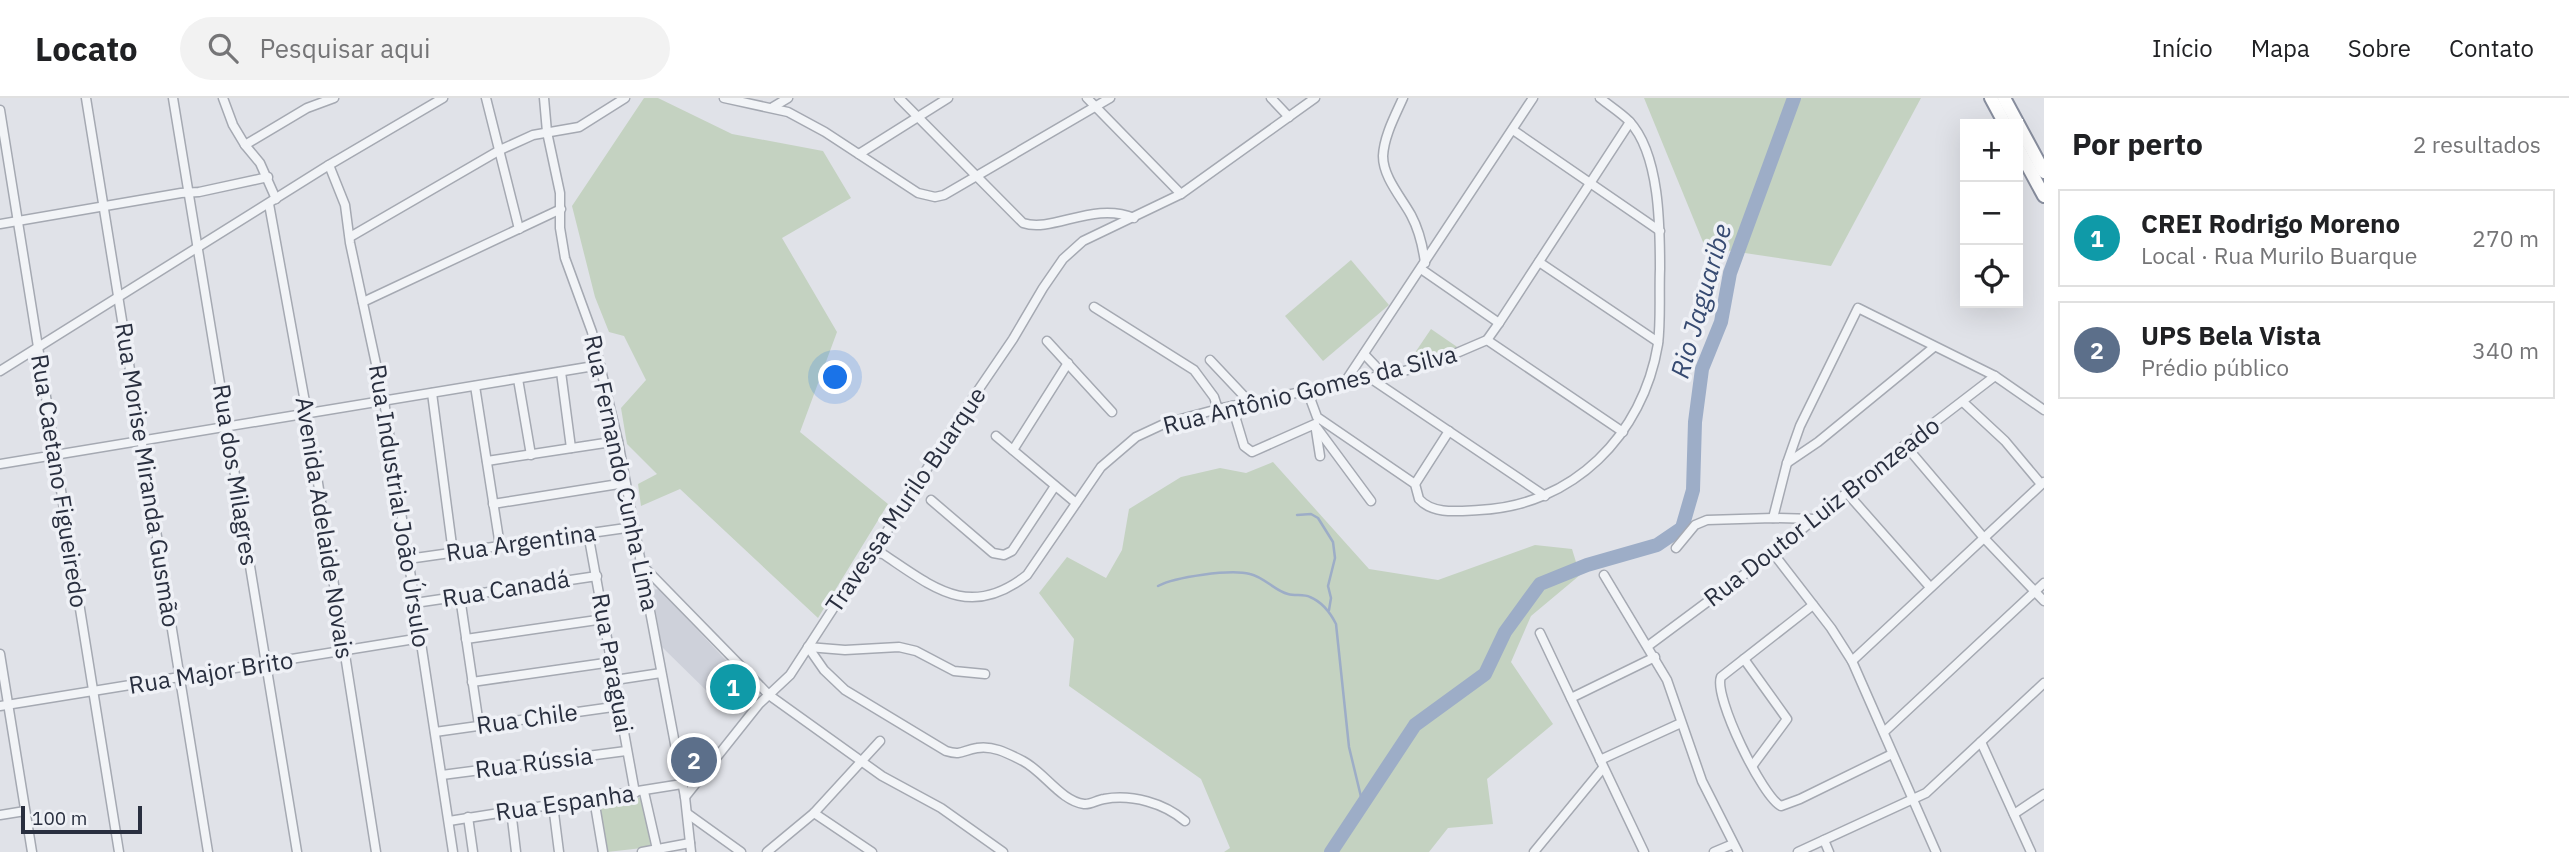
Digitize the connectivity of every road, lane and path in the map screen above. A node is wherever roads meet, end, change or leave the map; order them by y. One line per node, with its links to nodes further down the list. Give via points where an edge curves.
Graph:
1 (86, 98): 47 (street, Rua Morise Miranda Gusmão)
2 (173, 98): 43 (street, Rua dos Milagres)
3 (223, 98): 33 (street, Avenida Adelaide Novais)
4 (334, 98): 22 (street)
5 (443, 98): 38 (street)
6 (486, 98): 35 (street)
7 (544, 98): 31 (street, Rua Fernando Cunha Lima)
8 (625, 98): 31 (street, via 579,127)
9 (724, 98): 23 (street)
10 (788, 98): 23 (street)
11 (899, 98): 26 (street)
12 (948, 98): 26 (street)
13 (1087, 98): 24 (street)
14 (1110, 98): 24 (street)
15 (1271, 98): 27 (street)
16 (1314, 98): 27 (street)
17 (1403, 98): 57 (street, via 1385,143 1383,162 1413,218)
18 (1533, 98): 30 (street)
19 (1600, 98): 29 (street)
20 (1991, 98): 28 (highway)
21 (2004, 98): 32 (highway)
22 (315, 101): 33 (street)
23 (773, 107): 36 (street, via 788,111)
24 (1096, 107): 40 (street); 44 (street)
25 (0, 110): 50 (street, Rua Caetano Figueiredo)
26 (917, 117): 36 (street); 40 (street)
27 (1289, 117): 44 (street, Travessa Murilo Buarque)
28 (2002, 119)
29 (1630, 122): 42 (street, Rua Antônio Gomes da Silva); 53 (street, via 1654,178)
30 (1513, 130): 42 (street); 57 (street)
31 (547, 132): 35 (street); 48 (street, Rua Fernando Cunha Lima)
32 (2024, 134): 34 (highway); 39 (highway)
33 (245, 145): 41 (street, Avenida Adelaide Novais)
34 (2044, 148)
35 (500, 150): 52 (street); 54 (street)
36 (859, 154): 40 (street, via 926,196 944,195)
37 (2023, 157): 45 (highway)
38 (329, 164): 46 (street); 54 (street, Rua Industrial João Úrsulo, via 345,205)
39 (2044, 172)
40 (976, 175): 49 (street, via 1028,225 1105,212)
41 (268, 177): 43 (street); 46 (street, Avenida Adelaide Novais)
42 (1590, 183): 53 (street); 56 (street, Rua Antônio Gomes da Silva)
43 (190, 192): 47 (street); 55 (street, Rua dos Milagres)
44 (1181, 194): 49 (street, Travessa Murilo Buarque)
45 (2044, 196)
46 (272, 202): 55 (street); 88 (street, Avenida Adelaide Novais)
47 (104, 207): 50 (street); 58 (street, Rua Morise Miranda Gusmão)
48 (561, 209): 52 (street); 70 (street, Rua Fernando Cunha Lima, via 565,258 593,332)
49 (1134, 218): 123 (street, Travessa Murilo Buarque, via 1083,242 1063,259)
50 (18, 221): 51 (street); 66 (street, Rua Caetano Figueiredo)
51 (0, 224)
52 (519, 229): 59 (street)
53 (1660, 230): 64 (street)
54 (349, 237): 59 (street, Rua Industrial João Úrsulo)
55 (199, 248): 58 (street); 90 (street, Rua dos Milagres)
56 (1539, 262): 61 (street, Rua Antônio Gomes da Silva); 64 (street)
57 (1423, 266): 61 (street); 67 (street)
58 (118, 298): 66 (street); 94 (street, Rua Morise Miranda Gusmão)
59 (363, 302): 81 (street, Rua Industrial João Úrsulo)
60 (1094, 307): 85 (street, via 1194,370)
61 (1499, 323): 62 (street, Rua Antônio Gomes da Silva)
62 (1487, 340): 73 (street, Rua Antônio Gomes da Silva, via 1438,361); 92 (street)
63 (1048, 341): 69 (street)
64 (1658, 342): 92 (street, via 1649,381)
65 (1934, 347): 74 (street); 103 (street); 103 (street, via 1858,308 1800,426)
66 (37, 348): 71 (street); 99 (street, Rua Caetano Figueiredo)
67 (1364, 354): 73 (street); 77 (street)
68 (1210, 360): 83 (street)
69 (1068, 363): 87 (street); 98 (street)
70 (600, 365): 72 (street); 95 (street, Rua Fernando Cunha Lima)
71 (0, 371)
72 (561, 372): 76 (street); 97 (street)
73 (1384, 375): 75 (street, Rua Antônio Gomes da Silva)
74 (1995, 376): 82 (street, Rua Doutor Luiz Bronzeado); 86 (street)
75 (1370, 378): 77 (street, Rua Antônio Gomes da Silva); 91 (street)
76 (518, 379): 78 (street); 100 (street)
77 (1345, 382): 79 (street, Rua Antônio Gomes da Silva)
78 (475, 386): 80 (street); 102 (street)
79 (1307, 390): 83 (street, Rua Antônio Gomes da Silva); 89 (street)
80 (432, 393): 81 (street); 122 (street)
81 (384, 401): 88 (street); 125 (street, Rua Industrial João Úrsulo)
82 (1963, 402): 96 (street, Rua Doutor Luiz Bronzeado); 106 (street)
83 (1247, 403): 84 (street, Rua Antônio Gomes da Silva)
84 (1232, 406): 85 (street, Rua Antônio Gomes da Silva); 89 (street, via 1244,446 1252,452)
85 (1218, 409): 113 (street, Rua Antônio Gomes da Silva, via 1166,423 1136,437 1101,467)
86 (2044, 410)
87 (1112, 412)
88 (307, 413): 90 (street); 142 (street, Avenida Adelaide Novais)
89 (1316, 421): 101 (street); 107 (street); 112 (street)
90 (227, 428): 94 (street); 148 (street, Rua dos Milagres)
91 (1449, 431): 107 (street); 110 (street)
92 (1623, 432): 110 (street, via 1583,474)
93 (996, 436): 98 (street)
94 (142, 440): 99 (street); 151 (street, Rua Morise Miranda Gusmão)
95 (618, 441): 97 (street); 105 (street, Rua Fernando Cunha Lima)
96 (1905, 445): 109 (street, Rua Doutor Luiz Bronzeado); 119 (street)
97 (571, 448): 100 (street)
98 (1013, 450): 108 (street)
99 (56, 454): 104 (street); 155 (street, Rua Caetano Figueiredo)
100 (531, 455): 102 (street)
101 (1320, 456)
102 (487, 461): 114 (street)
103 (1787, 463): 115 (street)
104 (0, 464)
105 (625, 483): 114 (street); 117 (street, Rua Fernando Cunha Lima)
106 (2042, 483): 119 (street)
107 (1415, 484): 110 (street, via 1423,504 1443,510 1485,510)
108 (1055, 486): 111 (street, via 1012,551 1004,555 993,553); 113 (street)
109 (1847, 493): 116 (street, Rua Doutor Luiz Bronzeado); 130 (street)
110 (1545, 496)
111 (931, 500)
112 (1371, 502)
113 (1076, 503): 123 (street, Rua Antônio Gomes da Silva, via 1027,575 1010,589 994,594 959,597)
114 (493, 504): 120 (street)
115 (1773, 518): 116 (street); 121 (street, via 1702,521)
116 (1816, 519): 124 (street, Rua Doutor Luiz Bronzeado)
117 (633, 527): 118 (street, Rua Argentina); 126 (street, Rua Fernando Cunha Lima)
118 (588, 533): 120 (street, Rua Argentina); 128 (street, Rua Paraguai)
119 (1984, 538): 130 (street); 131 (street)
120 (500, 546): 122 (street, Rua Argentina)
121 (1675, 548)
122 (453, 552): 125 (street, Rua Argentina)
123 (877, 553): 141 (street, Travessa Murilo Buarque, via 863,564)
124 (1773, 553): 135 (street); 140 (street, Rua Doutor Luiz Bronzeado)
125 (408, 559): 134 (street, Rua Industrial João Úrsulo)
126 (642, 564): 149 (street, Rua Fernando Cunha Lima); 156 (street)
127 (1604, 575): 140 (street)
128 (597, 576): 132 (street, Rua Canadá); 136 (street, Rua Paraguai)
129 (2044, 583): 131 (street)
130 (1930, 587): 146 (street)
131 (2035, 591): 133 (street); 163 (street)
132 (460, 597): 134 (street, Rua Canadá); 139 (street)
133 (2044, 601)
134 (415, 603): 138 (street, Rua Industrial João Úrsulo)
135 (1812, 605): 145 (street); 146 (street)
136 (604, 619): 139 (street); 147 (street, Rua Paraguai)
137 (1540, 634): 157 (street)
138 (421, 638): 142 (street, Rua Major Brito); 162 (street, Rua Industrial João Úrsulo)
139 (466, 639): 153 (street)
140 (1648, 646): 144 (street)
141 (808, 647): 150 (street, via 899,647 954,671); 156 (street, Travessa Murilo Buarque, via 790,675); 187 (street, via 845,690 946,751 996,749 1025,762 1066,798 1086,805 1105,799 1149,802 1166,807)
142 (344, 650): 148 (street, Rua Major Brito); 196 (street, Avenida Adelaide Novais)
143 (0, 654): 158 (street)
144 (1656, 657): 157 (street); 160 (street)
145 (1744, 659): 170 (street, via 1718,684 1732,728); 170 (street, via 1787,719)
146 (1852, 661): 163 (street)
147 (612, 662): 152 (street, Rua Paraguai); 153 (street)
148 (265, 664): 151 (street, Rua Major Brito); 195 (street, Rua dos Milagres)
149 (661, 673): 152 (street); 172 (street, Rua Fernando Cunha Lima)
150 (985, 674)
151 (179, 676): 155 (street, Rua Major Brito); 194 (street, Rua Morise Miranda Gusmão)
152 (615, 680): 159 (street, Rua Paraguai)
153 (472, 682): 161 (street)
154 (2044, 683): 165 (street)
155 (93, 693): 158 (street, Rua Major Brito); 193 (street, Rua Caetano Figueiredo)
156 (769, 695): 168 (street); 175 (street, Travessa Murilo Buarque)
157 (1570, 698): 169 (street)
158 (4, 706): 180 (street)
159 (620, 706): 161 (street, Rua Chile); 166 (street, Rua Paraguai)
160 (1681, 723): 169 (street); 190 (street, via 1702,781)
161 (479, 725): 162 (street, Rua Chile)
162 (435, 732): 171 (street, Rua Industrial João Úrsulo)
163 (1884, 732): 167 (street)
164 (880, 741): 168 (street)
165 (1980, 742): 177 (street); 183 (street)
166 (626, 751): 171 (street, Rua Rússia); 173 (street, Rua Paraguai)
167 (1892, 754): 170 (street, via 1781,806); 177 (street)
168 (863, 762): 181 (street); 206 (street)
169 (1602, 764): 207 (street); 208 (street)
170 (1753, 765)
171 (442, 775): 186 (street, Rua Industrial João Úrsulo)
172 (682, 784): 173 (street, Rua Espanha); 175 (street, Rua Fernando Cunha Lima)
173 (639, 793): 176 (street, Rua Espanha); 191 (street, Rua Paraguai)
174 (2044, 794): 183 (street)
175 (685, 797): 182 (street, Rua Fernando Cunha Lima)
176 (594, 799): 178 (street, Rua Espanha); 201 (street)
177 (1912, 801): 188 (street); 212 (street)
178 (553, 805): 179 (street, Rua Espanha); 200 (street)
179 (511, 810): 185 (street, Rua Espanha); 199 (street)
180 (25, 811): 184 (street); 192 (street)
181 (814, 813): 204 (street); 205 (street)
182 (688, 814): 189 (street, Rua Fernando Cunha Lima); 203 (street)
183 (2014, 814): 213 (street)
184 (0, 815)
185 (468, 817): 186 (street, Rua Espanha); 198 (street)
186 (449, 821): 197 (street, Rua Industrial João Úrsulo)
187 (1185, 821)
188 (1824, 840): 210 (street); 211 (street)
189 (691, 848): 191 (street)
190 (1735, 848): 209 (street)
191 (657, 849): 202 (street)
192 (32, 852)
193 (119, 852)
194 (208, 852)
195 (297, 852)
196 (376, 852)
197 (453, 852)
198 (473, 852)
199 (516, 852)
200 (559, 852)
201 (603, 852)
202 (642, 852)
203 (741, 852)
204 (767, 852)
205 (872, 852)
206 (1003, 852)
207 (1534, 852)
208 (1644, 852)
209 (1714, 852)
210 (1798, 852)
211 (1829, 852)
212 (1936, 852)
213 (2031, 852)

